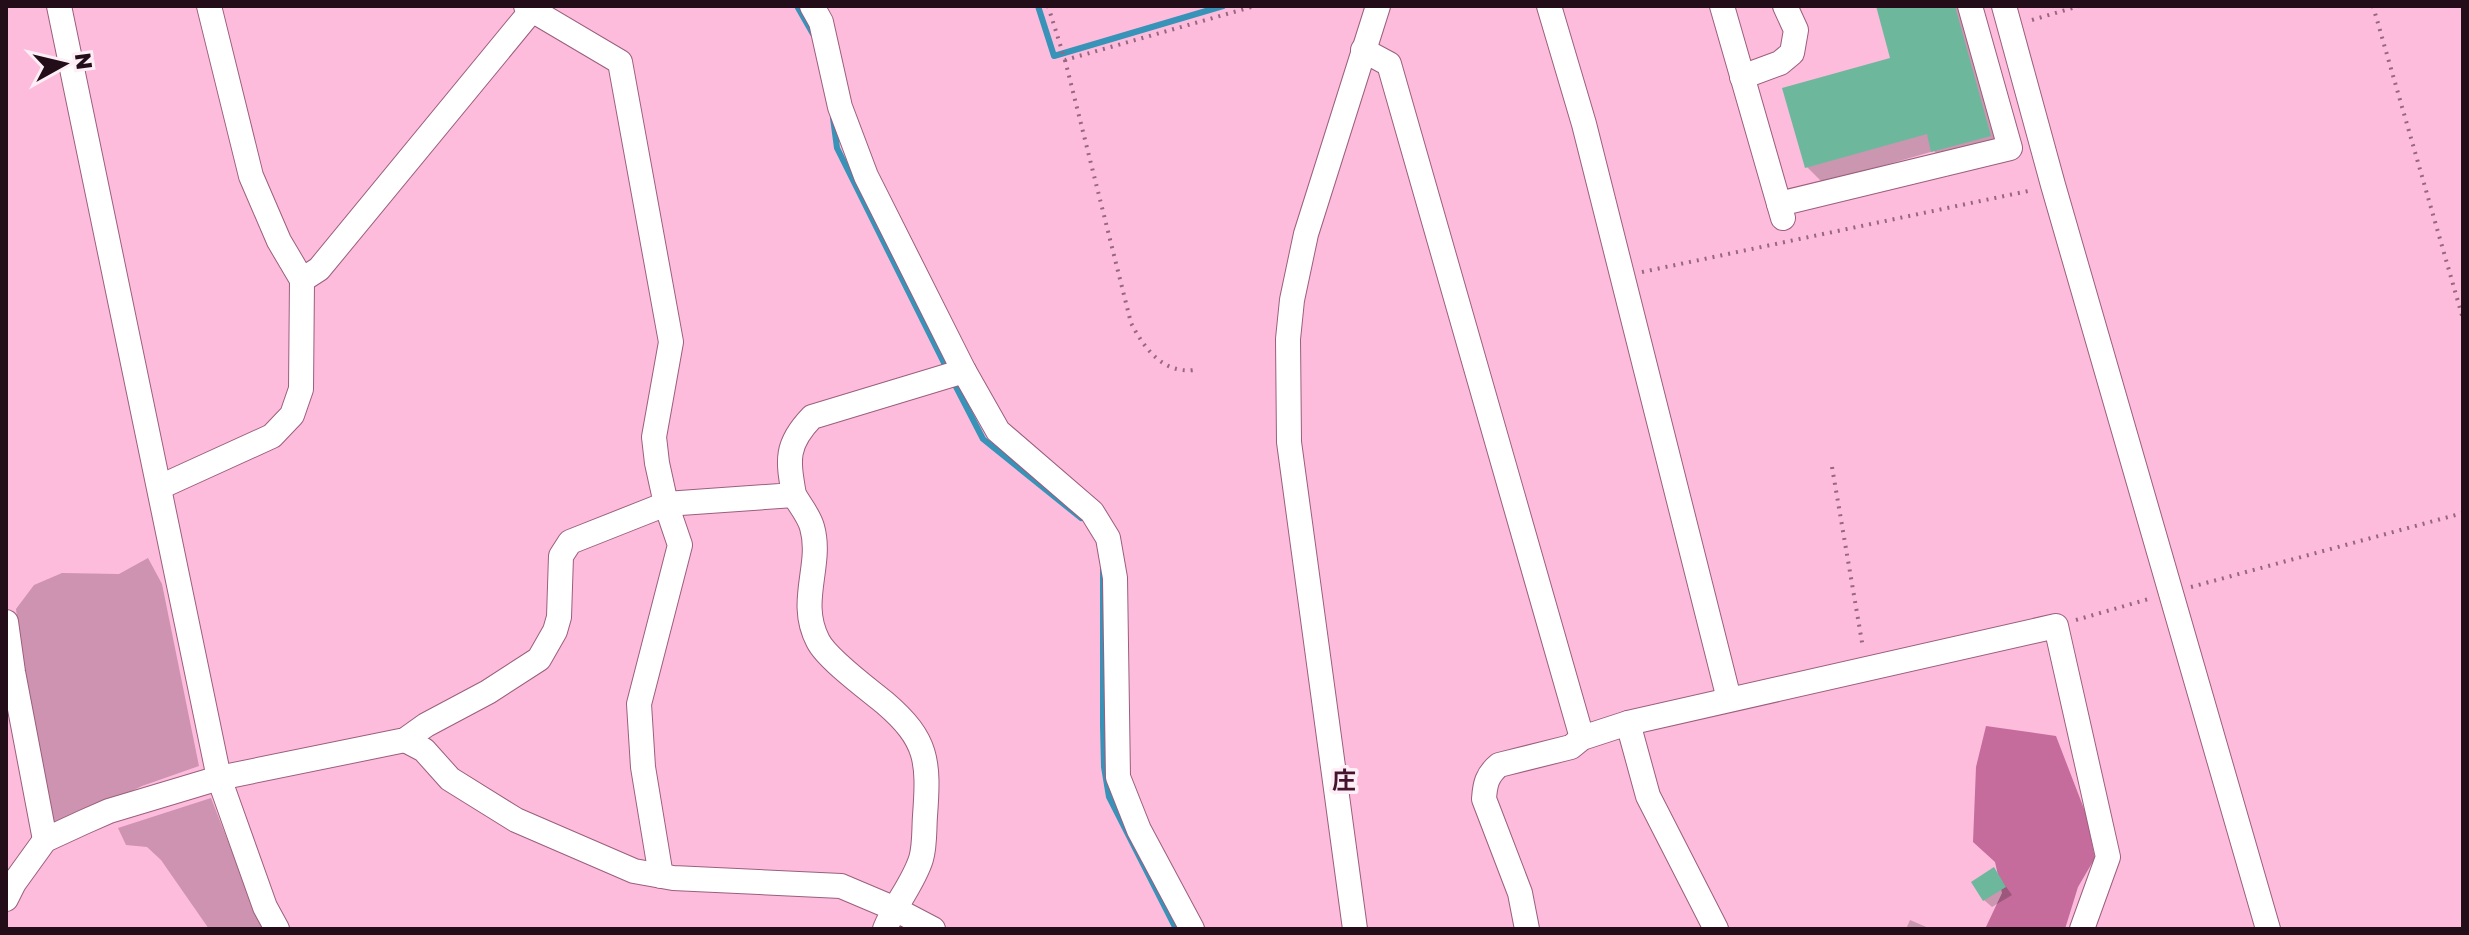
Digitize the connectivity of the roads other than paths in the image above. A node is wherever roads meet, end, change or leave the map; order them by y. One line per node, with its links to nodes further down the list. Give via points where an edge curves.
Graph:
1 (59, 6): 15 (street)
2 (209, 6): 13 (street, via 251,176)
3 (812, 6): 14 (street, via 866,176)
4 (1378, 6): 11 (street)
5 (1549, 6): 19 (street, via 1584,124)
6 (1722, 6): 12 (street)
7 (1785, 6): 12 (street, via 1796,30 1792,53)
8 (1970, 6): 12 (street, via 2010,148 1781,211)
9 (529, 8): 13 (street, via 319,269); 17 (street, via 620,62 671,342 654,437)
10 (2007, 16): 35 (street)
11 (1363, 50): 21 (street, via 1389,64); 31 (street, via 1306,234 1292,300 1287,387 1298,515)
12 (1742, 77)
13 (302, 280): 15 (street, via 301,389 292,415 272,436)
14 (964, 371): 16 (street, via 812,417 799,430 788,458); 30 (street, via 998,431 1092,512 1108,538 1115,578 1118,777 1139,830)
15 (160, 487): 23 (street)
16 (794, 495): 17 (street); 27 (street, via 812,527 808,600 819,645 908,723 922,745 928,777 922,858)
17 (666, 504): 22 (street, via 570,542 561,556 559,617 539,659); 25 (street, via 680,545 639,704 643,767)
18 (6, 622): 24 (street)
19 (1729, 699): 20 (street); 34 (street, via 2056,626 2108,857)
20 (1628, 723): 21 (street); 33 (street, via 1648,796)
21 (1582, 738): 32 (street, via 1571,747 1499,765 1485,784 1484,799 1520,893)
22 (405, 740): 23 (street); 25 (street, via 424,750 450,779 516,820 634,871)
23 (219, 778): 24 (street, via 109,811); 28 (street)
24 (45, 840): 26 (street)
25 (661, 876): 27 (street, via 841,886)
26 (6, 899)
27 (889, 919): 29 (street)
28 (277, 929)
29 (933, 929)
30 (1192, 929)
31 (1355, 929)
32 (1527, 929)
33 (1716, 929)
34 (2082, 929)
35 (2268, 929)

